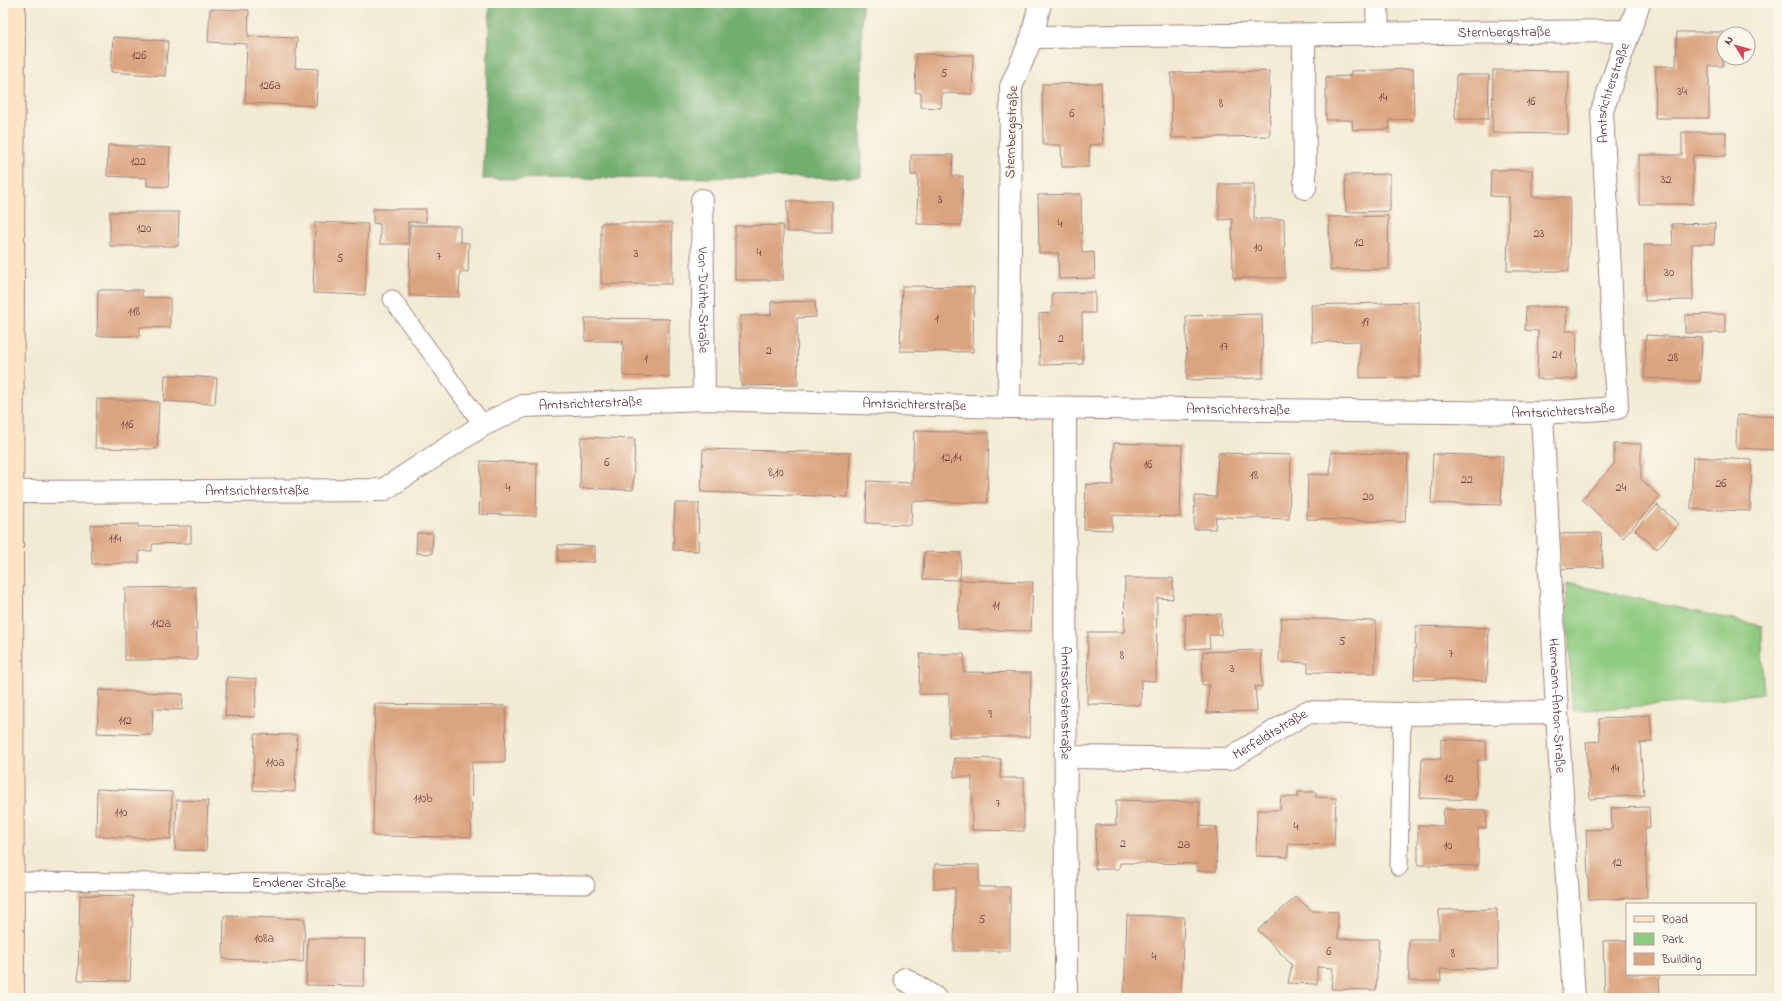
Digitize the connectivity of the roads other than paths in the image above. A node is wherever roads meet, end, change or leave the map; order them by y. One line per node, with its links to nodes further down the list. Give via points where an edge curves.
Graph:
1 (14, 3): 9 (street)
2 (1040, 3): 8 (street)
3 (1377, 3): 7 (street)
4 (1639, 3): 5 (street)
5 (1630, 31): 7 (street, Sternbergstraße); 16 (street, Amtsrichterstraße, via 1602,111 1617,408)
6 (1304, 35): 7 (street, Sternbergstraße); 8 (street, Sternbergstraße); 10 (street)
7 (1378, 35)
8 (1032, 37): 14 (street, Sternbergstraße, via 1011,87)
9 (9, 115): 18 (street)
10 (1305, 188)
11 (702, 200): 13 (street, Von-Düthe-Straße)
12 (392, 299): 17 (lane)
13 (704, 399): 14 (street, Amtsrichterstraße); 17 (street, Amtsrichterstraße, via 523,406)
14 (1009, 407): 15 (street, Amtsrichterstraße)
15 (1065, 408): 16 (street, Amtsrichterstraße); 23 (street, Amtsdrostenstraße)
16 (1542, 412): 21 (street, Hermann-Anton-Straße)
17 (483, 424): 19 (street, Amtsrichterstraße, via 383,490)
18 (8, 444): 19 (street)
19 (12, 492): 20 (street)
20 (7, 552): 25 (street)
21 (1557, 712): 22 (street, Merfeldtstraße); 31 (street, Hermann-Anton-Straße)
22 (1402, 714): 23 (street, Merfeldtstraße, via 1307,712 1229,759); 24 (lane)
23 (1066, 757): 30 (street, Amtsdrostenstraße)
24 (1399, 867)
25 (13, 880): 26 (lane, Emdener Straße); 28 (street)
26 (586, 885)
27 (905, 979): 29 (street)
28 (13, 998)
29 (935, 998)
30 (1066, 998)
31 (1574, 998)

